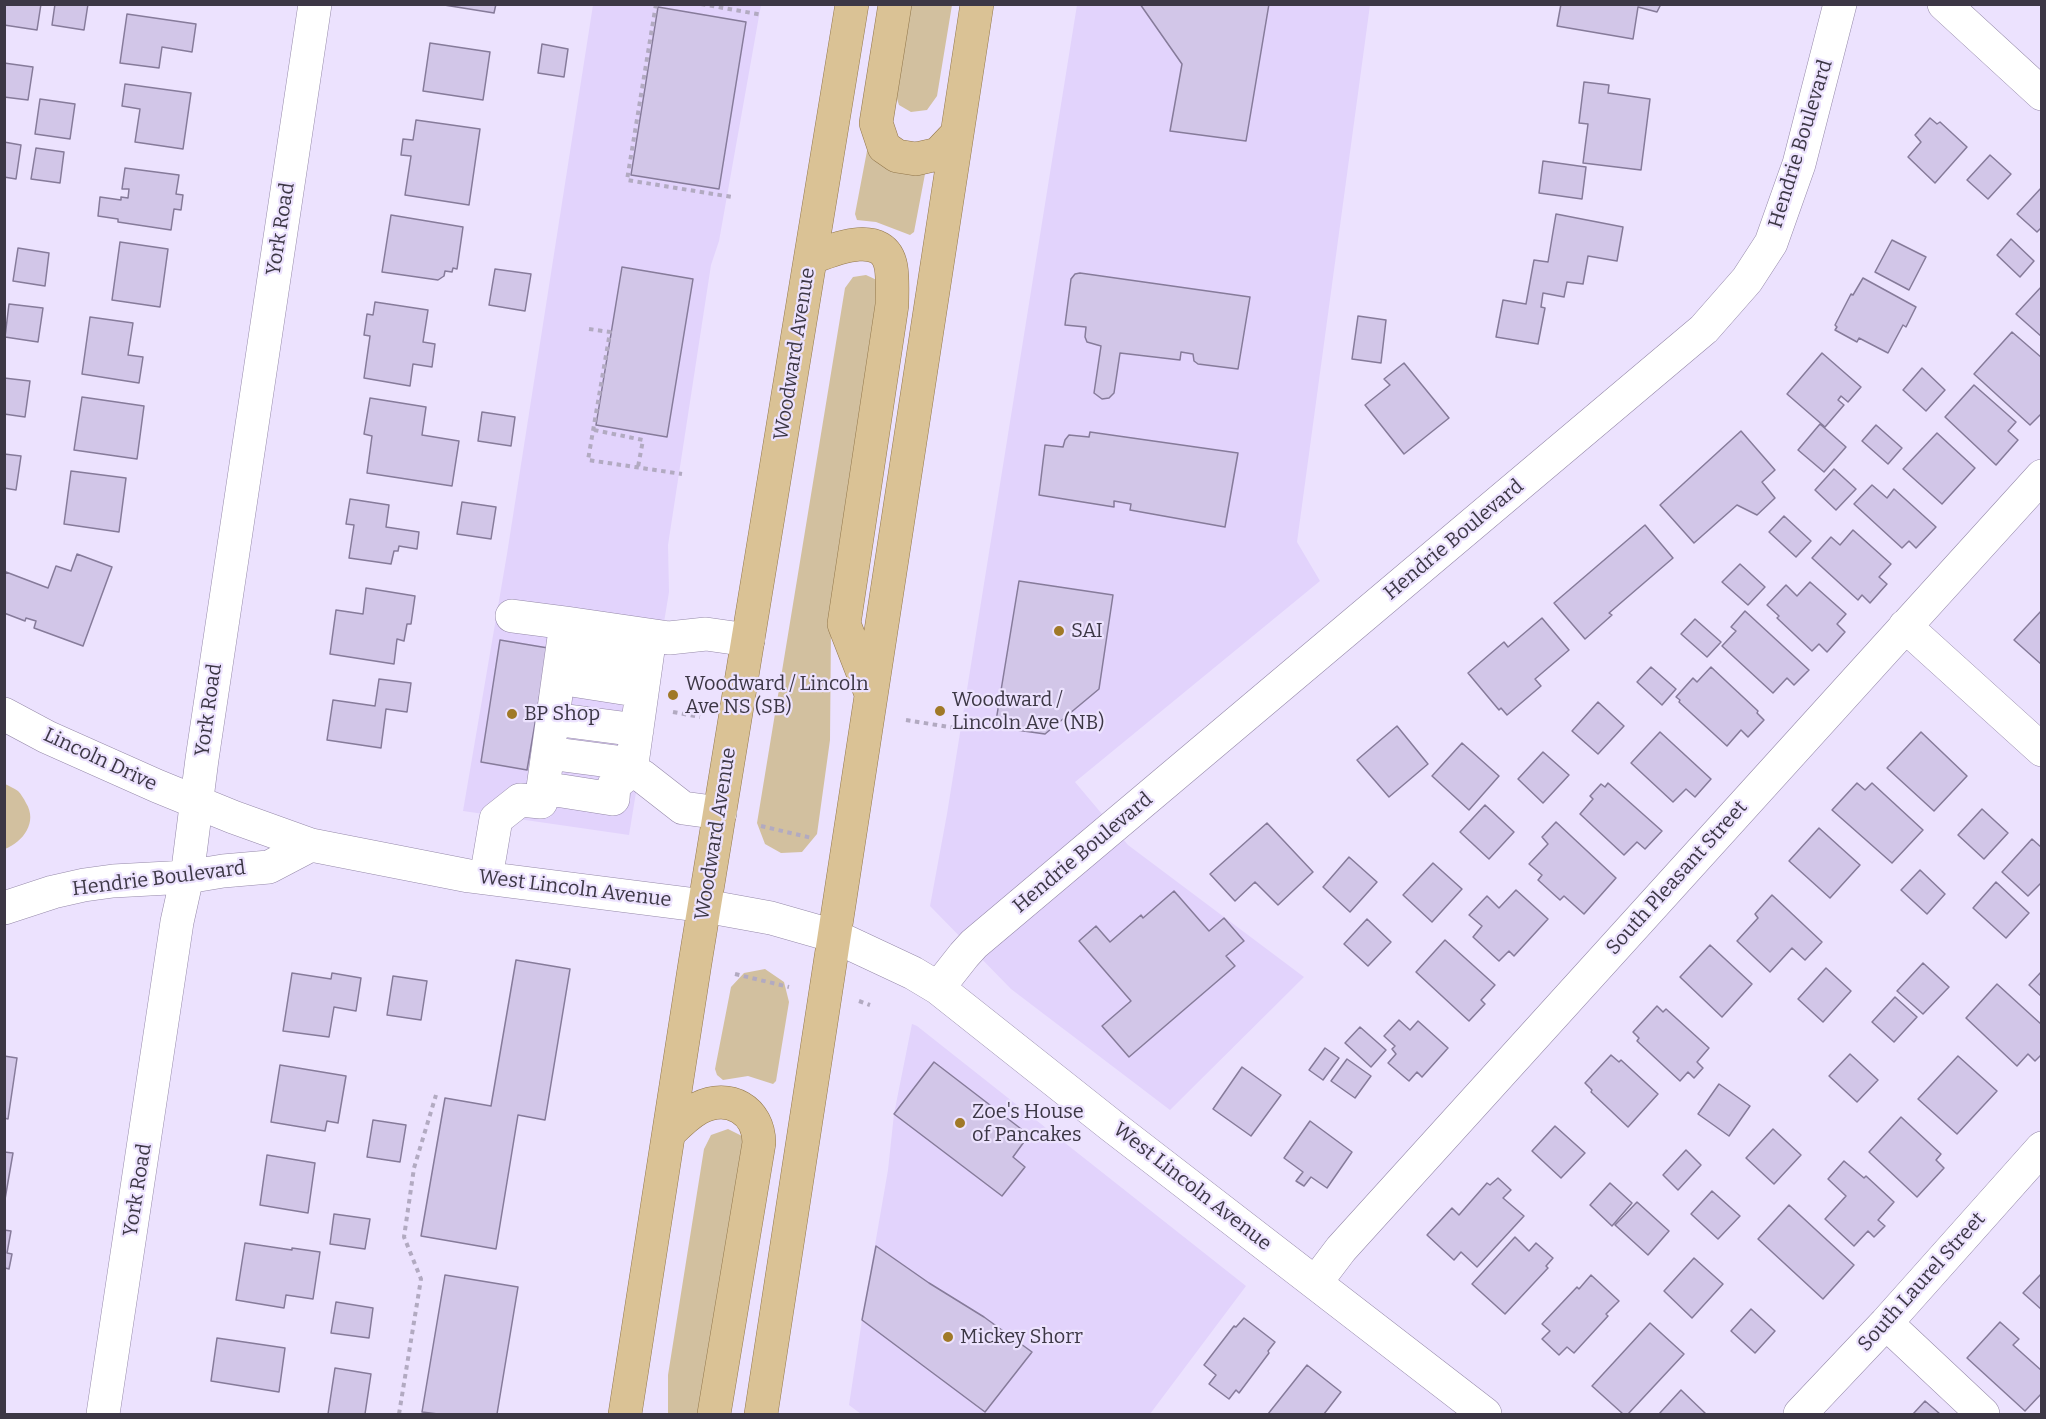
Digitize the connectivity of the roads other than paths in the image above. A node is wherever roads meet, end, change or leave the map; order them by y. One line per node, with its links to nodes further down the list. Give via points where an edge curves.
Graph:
1 (315, 4): 25 (street, York Road)
2 (852, 4): 9 (main road, Woodward Avenue)
3 (895, 4): 8 (main road, via 876,123 884,147 897,156 916,159 938,154)
4 (977, 4): 8 (main road)
5 (1840, 4): 33 (street, Hendrie Boulevard, via 1799,164 1771,243 1748,280 1704,329 974,944)
6 (1944, 4): 7 (street)
7 (2042, 94)
8 (956, 135): 16 (main road)
9 (811, 258): 13 (main road, Woodward Avenue); 16 (main road, via 862,243 882,250 891,265 892,305 844,624)
10 (2042, 476): 12 (street, South Pleasant Street)
11 (512, 616): 15 (street)
12 (1905, 626): 21 (street); 36 (street, South Pleasant Street, via 1341,1249)
13 (748, 640): 14 (street, via 706,634 669,638); 26 (main road, Woodward Avenue)
14 (648, 647): 15 (street); 17 (street)
15 (563, 649): 17 (street); 19 (street)
16 (871, 693): 32 (main road)
17 (654, 701): 20 (street)
18 (4, 714): 25 (street, Lincoln Drive)
19 (553, 718): 20 (street); 22 (street)
20 (637, 730): 23 (street)
21 (2042, 750)
22 (548, 753): 23 (street); 24 (street)
23 (631, 767): 24 (street, via 614,785 611,811); 26 (street, via 683,808)
24 (542, 795): 29 (street, via 520,800 496,819)
25 (197, 803): 27 (street, West Lincoln Avenue); 28 (street, York Road)
26 (720, 813): 30 (main road, Woodward Avenue)
27 (311, 845): 28 (street, Hendrie Boulevard, via 269,867); 29 (street, West Lincoln Avenue)
28 (187, 877): 31 (street, Hendrie Boulevard, via 84,885); 40 (street, York Road, via 177,922)
29 (486, 878): 30 (street, West Lincoln Avenue)
30 (705, 906): 32 (street, West Lincoln Avenue, via 771,918); 34 (main road, Woodward Avenue)
31 (4, 908)
32 (834, 936): 33 (street, West Lincoln Avenue); 39 (main road, via 772,1341)
33 (938, 988): 36 (street, West Lincoln Avenue)
34 (670, 1132): 38 (main road, Woodward Avenue); 43 (main road, via 699,1108 722,1102 741,1108 756,1124 759,1134)
35 (2042, 1148): 37 (street, South Laurel Street)
36 (1316, 1282): 44 (street, West Lincoln Avenue)
37 (1886, 1323): 45 (street, South Laurel Street); 46 (street)
38 (632, 1371): 41 (main road, Woodward Avenue); 42 (main road)
39 (766, 1412)
40 (104, 1414)
41 (625, 1414)
42 (638, 1414)
43 (714, 1414)
44 (1485, 1414)
45 (1800, 1414)
46 (1983, 1414)

